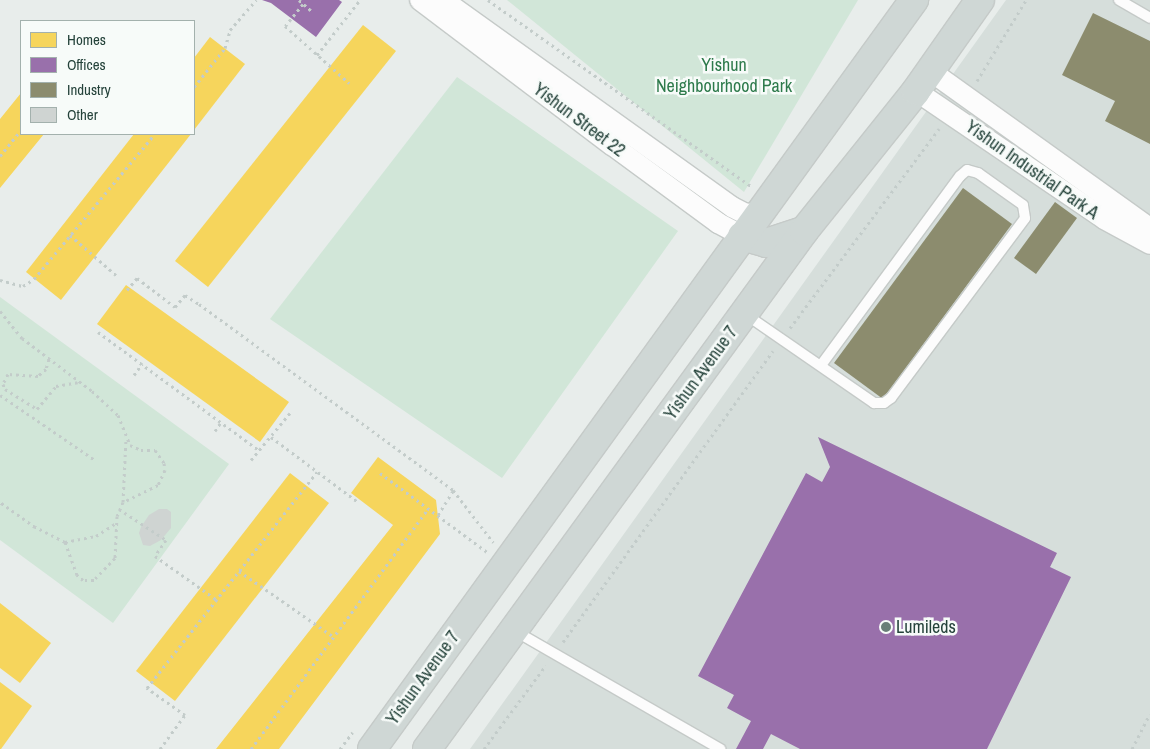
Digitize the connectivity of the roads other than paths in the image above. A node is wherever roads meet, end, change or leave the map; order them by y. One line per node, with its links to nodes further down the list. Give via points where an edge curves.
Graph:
1 (420, 0): 11 (street, Yishun Street 22, via 718,223)
2 (443, 0): 8 (street, Yishun Street 22, via 732,207 746,214)
3 (914, 0): 8 (main road, Yishun Avenue 7)
4 (980, 0): 7 (main road, Yishun Avenue 7)
5 (1119, 0): 6 (lane)
6 (1150, 18)
7 (923, 81): 9 (street, Yishun Industrial Park A); 10 (main road, Yishun Avenue 7); 12 (street, Yishun Industrial Park A, via 1056,188)
8 (757, 201): 11 (main road, Yishun Avenue 7)
9 (1150, 228)
10 (804, 231): 11 (main road, via 766,244); 13 (main road, Yishun Avenue 7)
11 (742, 236): 16 (main road, Yishun Avenue 7)
12 (1150, 244)
13 (745, 313): 14 (lane); 15 (main road, Yishun Avenue 7)
14 (822, 364): 14 (lane, via 874,403 884,403 891,398 1025,218 1023,205 978,173 967,170)
15 (512, 629): 17 (main road, Yishun Avenue 7); 18 (lane)
16 (372, 749)
17 (427, 749)
18 (720, 749)

